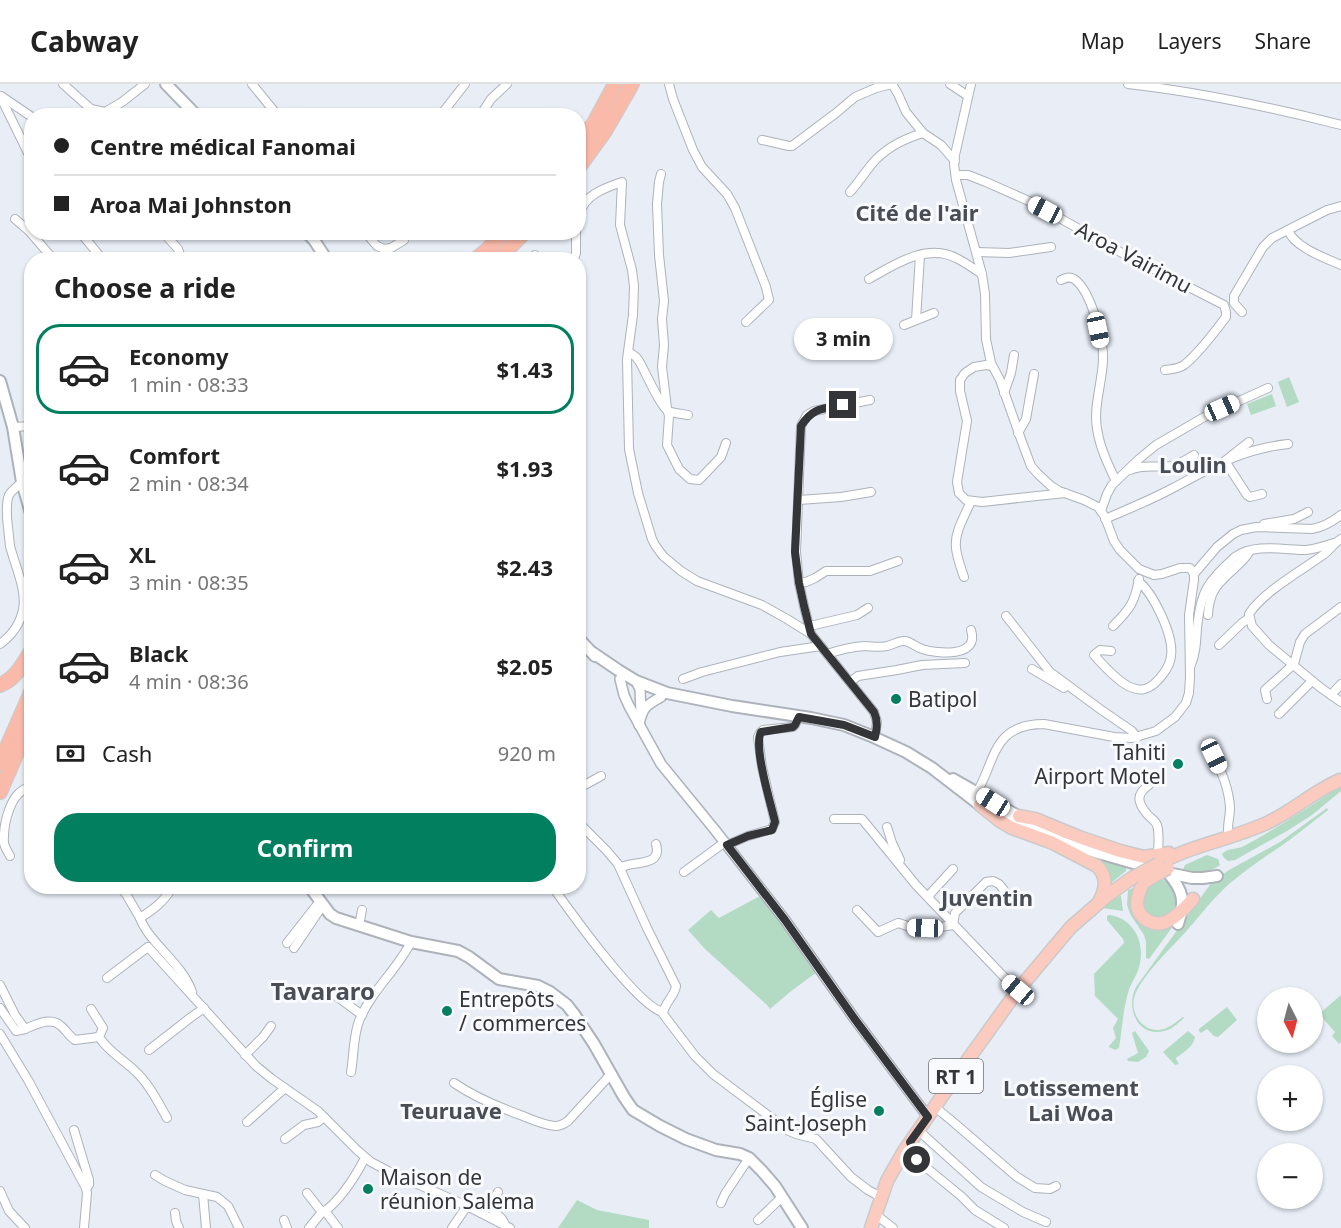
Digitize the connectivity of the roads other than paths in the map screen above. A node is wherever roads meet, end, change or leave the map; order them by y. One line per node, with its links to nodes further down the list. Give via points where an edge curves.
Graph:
1 (63, 84): 15 (street)
2 (145, 84): 16 (street)
3 (166, 84): 17 (main road)
4 (252, 84): 18 (street)
5 (465, 84): 19 (street)
6 (507, 84): 20 (street)
7 (615, 84): 23 (highway)
8 (632, 84): 27 (highway)
9 (669, 84): 59 (street, via 693,150 735,208 766,287 769,300)
10 (950, 84): 14 (street)
11 (970, 84): 14 (street)
12 (1128, 84): 22 (street, via 1192,92)
13 (0, 96): 21 (street); 26 (street)
14 (968, 96): 28 (street)
15 (90, 108)
16 (112, 108)
17 (189, 108)
18 (272, 108)
19 (446, 108)
20 (485, 108)
21 (24, 112)
22 (1341, 125)
23 (586, 133)
24 (923, 133): 25 (street, via 906,112 892,84 855,97 792,146); 28 (street); 31 (street, via 883,154)
25 (762, 140)
26 (24, 145)
27 (586, 157)
28 (955, 161): 30 (street)
29 (662, 174): 70 (street, via 657,204 664,301 662,367)
30 (956, 175): 50 (street); 64 (street, Aroa Vairimu, via 969,176 1031,202 1224,305 1226,317 1197,351 1184,365)
31 (850, 192)
32 (586, 200): 61 (street, via 622,182 621,225 634,286)
33 (1341, 206): 36 (street)
34 (15, 219): 35 (street)
35 (24, 227)
36 (1288, 230): 52 (street, via 1311,251); 56 (street, via 1263,247 1233,296)
37 (37, 240): 45 (street)
38 (87, 240): 46 (street)
39 (170, 240): 47 (street)
40 (371, 240): 41 (street, via 384,249)
41 (404, 240)
42 (496, 240): 48 (highway)
43 (517, 240): 49 (highway)
44 (1051, 247): 50 (street, via 1010,253)
45 (47, 252)
46 (96, 252)
47 (179, 252)
48 (485, 252)
49 (505, 252)
50 (977, 252): 53 (street)
51 (920, 255): 53 (street, via 952,256); 54 (street, via 898,262); 58 (street)
52 (1341, 265)
53 (982, 274): 63 (street, via 987,348)
54 (869, 279)
55 (1061, 280): 80 (street, via 1074,279 1087,296 1094,315 1103,359 1096,407 1098,434)
56 (1242, 312)
57 (934, 313): 58 (street)
58 (916, 320): 60 (street)
59 (746, 322)
60 (904, 325)
61 (629, 352): 70 (street, via 639,361); 106 (street, via 629,449 655,545 663,556 697,581 762,605)
62 (1014, 355): 68 (street)
63 (992, 366): 68 (street); 87 (street, via 969,370 959,386 967,421 957,482 959,493)
64 (1165, 370)
65 (1034, 374): 74 (street, via 1026,419)
66 (0, 381): 73 (main road)
67 (1268, 388): 80 (street, via 1167,439)
68 (1004, 393): 74 (street)
69 (870, 400): 86 (street, via 814,411 807,416 801,426)
70 (668, 411): 71 (street); 76 (street, via 667,445 679,469 690,478 699,480 721,457)
71 (688, 415)
72 (24, 426): 73 (street)
73 (13, 427): 81 (main road)
74 (1018, 432): 84 (street, via 1034,469)
75 (1249, 442): 79 (street)
76 (726, 443)
77 (1288, 444): 79 (street, via 1269,446)
78 (1194, 455): 80 (street, via 1170,466 1134,468)
79 (1225, 461): 85 (street, via 1247,495); 89 (street, via 1137,506)
80 (1119, 478): 89 (street, via 1107,494)
81 (22, 482): 82 (main road); 108 (street, via 9,497 7,509 10,547 23,609 18,624)
82 (24, 489)
83 (871, 492): 86 (street)
84 (1065, 493): 87 (street); 89 (street, via 1092,503)
85 (1262, 494)
86 (799, 500): 99 (street, via 795,552)
87 (970, 501): 97 (street, via 956,540)
88 (1308, 512): 91 (street)
89 (1103, 515): 95 (street, via 1120,550)
90 (1341, 515): 91 (street, via 1312,529)
91 (1256, 527): 96 (street, via 1224,540)
92 (1337, 541): 93 (street, via 1309,550); 104 (street, via 1253,607)
93 (1249, 552): 102 (street, via 1211,595); 118 (street, via 1235,557 1203,594 1196,653)
94 (898, 561): 99 (street, via 870,571 826,571)
95 (1141, 570): 96 (street, via 1154,575 1186,567); 98 (street)
96 (1194, 574): 118 (street, via 1189,615)
97 (964, 577)
98 (1138, 581): 105 (street, via 1136,597); 112 (street, via 1163,617 1171,657 1165,672 1153,685 1138,690 1123,683 1094,655 1100,650)
99 (799, 583): 106 (street)
100 (1341, 607): 117 (street, via 1305,634)
101 (868, 608): 106 (street)
102 (1208, 615)
103 (1006, 616): 130 (street, via 1046,667)
104 (1249, 618): 109 (street); 117 (street, via 1259,636)
105 (1113, 626)
106 (810, 630): 111 (street)
107 (971, 630): 114 (street, via 969,645 960,652 921,649 902,640 885,647 862,646)
108 (0, 644)
109 (1220, 645)
110 (586, 646): 113 (main road)
111 (821, 646): 114 (street); 121 (street, via 780,652)
112 (1111, 651)
113 (593, 652): 120 (main road); 126 (main road)
114 (828, 654): 123 (street)
115 (24, 661): 125 (highway, via 13,677)
116 (964, 663): 123 (street, via 922,664 858,676)
117 (1293, 664): 122 (street); 129 (street, via 1265,690)
118 (1190, 666): 140 (street, via 1189,693 1181,711 1164,727)
119 (1032, 669): 130 (street)
120 (620, 678): 126 (main road); 137 (street)
121 (683, 679)
122 (1312, 681): 127 (street); 135 (street)
123 (850, 682): 139 (street, via 876,717)
124 (1341, 684): 127 (street)
125 (0, 685)
126 (638, 685): 128 (main road); 132 (main road); 134 (street)
127 (1331, 695): 131 (street)
128 (661, 697): 132 (main road, via 692,704); 134 (street)
129 (1268, 699)
130 (1090, 702): 140 (street)
131 (1341, 702)
132 (732, 706): 136 (main road)
133 (24, 708): 142 (highway)
134 (641, 713): 137 (street)
135 (1279, 714)
136 (799, 717): 139 (main road, via 844,725); 155 (street, via 793,727 764,730 758,737 775,822 772,830)
137 (639, 725): 155 (street, via 661,764)
138 (24, 736): 148 (highway)
139 (875, 737): 149 (main road, via 906,752)
140 (1137, 738): 149 (street, via 1044,724 1025,726 1010,732 999,745)
141 (1214, 756): 154 (street, via 1230,800)
142 (0, 763)
143 (601, 776): 145 (street)
144 (1340, 779): 154 (main road, RT 1, via 1268,822); 159 (main road, RT 1, via 1332,791 1264,832)
145 (586, 784)
146 (1149, 785): 159 (street, via 1139,796 1157,826)
147 (24, 789): 158 (street, via 6,815 4,843)
148 (0, 792)
149 (977, 799): 150 (main road); 157 (main road, via 1056,839); 174 (main road, via 1011,828 1053,843 1097,866 1105,886)
150 (1019, 816): 157 (main road); 159 (main road)
151 (834, 819): 163 (street, via 862,819)
152 (888, 827): 163 (street)
153 (586, 830): 160 (street)
154 (1229, 837): 159 (main road, RT 1, via 1186,850)
155 (726, 843): 162 (street); 206 (street, via 854,1018)
156 (656, 844): 160 (street, via 658,851 651,860)
157 (1087, 848): 159 (main road)
158 (10, 856)
159 (1163, 865): 164 (main road, via 1192,878); 165 (main road, RT 1, bridge); 177 (main road, via 1181,891)
160 (620, 868): 194 (street, via 676,986)
161 (953, 869): 171 (street)
162 (684, 872)
163 (906, 874): 171 (street)
164 (1217, 876)
165 (1140, 881): 174 (main road, RT 1, via 1108,895); 177 (main road, via 1137,904 1146,920 1164,923); 182 (main road, RT 1)
166 (1004, 890): 180 (street, via 993,881 986,882 955,913)
167 (126, 894): 178 (street)
168 (168, 894): 178 (street)
169 (315, 894): 173 (main road)
170 (558, 894): 194 (street, via 627,982 651,1006)
171 (929, 898): 180 (street)
172 (1193, 899): 177 (main road)
173 (321, 903): 181 (main road, via 333,916); 184 (street); 185 (street)
174 (1097, 905): 182 (main road, RT 1)
175 (362, 910): 181 (street)
176 (857, 910): 180 (street, via 878,932 898,923 912,928)
177 (1182, 910): 179 (main road)
178 (140, 918): 190 (street, via 189,983)
179 (1178, 924)
180 (953, 925): 188 (street)
181 (359, 926): 183 (main road)
182 (1063, 937): 188 (main road, RT 1)
183 (411, 942): 195 (street); 203 (main road, via 458,951 499,979 550,992 574,1014)
184 (287, 943)
185 (294, 948)
186 (107, 978): 190 (street, via 148,947)
187 (0, 985): 197 (street)
188 (1018, 990): 206 (main road, RT 1)
189 (335, 994): 195 (street)
190 (193, 996): 192 (street)
191 (0, 1008): 197 (street, via 16,1031)
192 (204, 1008): 200 (street); 201 (street)
193 (91, 1009): 199 (street, via 103,1028)
194 (663, 1012): 224 (street, via 713,1074 789,1131 816,1139 851,1177)
195 (362, 1015): 202 (street, via 355,1035)
196 (272, 1026): 201 (street)
197 (25, 1029): 199 (street, via 52,1021 75,1040)
198 (0, 1034): 218 (street)
199 (99, 1037): 208 (street, via 106,1048 136,1071)
200 (149, 1050)
201 (245, 1054): 205 (street)
202 (351, 1072)
203 (611, 1074): 204 (street, via 568,1120 557,1126 488,1103); 215 (main road, via 637,1113 708,1148)
204 (454, 1083)
205 (285, 1088): 207 (street); 209 (street)
206 (931, 1112): 211 (main road, RT 1); 217 (street, via 1035,1188)
207 (324, 1117): 212 (street); 214 (street)
208 (167, 1118)
209 (247, 1122)
210 (74, 1130): 218 (street, via 89,1180)
211 (918, 1130): 213 (main road, RT 1); 231 (street, via 981,1187)
212 (285, 1139)
213 (910, 1142): 224 (main road, RT 1); 244 (street, via 917,1160 975,1210)
214 (365, 1158): 226 (street); 227 (street, via 354,1178)
215 (749, 1158): 223 (main road); 225 (street)
216 (155, 1175): 222 (street)
217 (1056, 1186)
218 (86, 1188): 234 (street)
219 (0, 1191): 233 (street, via 9,1211)
220 (307, 1192): 227 (street)
221 (498, 1192): 232 (street, via 491,1208)
222 (203, 1194): 236 (street); 237 (street, via 224,1202)
223 (782, 1197): 230 (street); 241 (main road)
224 (881, 1197): 229 (main road, RT 1)
225 (721, 1203)
226 (467, 1206): 232 (street); 240 (street)
227 (324, 1211): 238 (street); 239 (street)
228 (174, 1213): 235 (street)
229 (875, 1214): 242 (main road, RT 1); 243 (street)
230 (758, 1220)
231 (1046, 1222)
232 (508, 1227)
233 (25, 1228)
234 (84, 1228)
235 (179, 1228)
236 (206, 1228)
237 (239, 1228)
238 (309, 1228)
239 (338, 1228)
240 (452, 1228)
241 (802, 1228)
242 (871, 1228)
243 (893, 1228)
244 (1004, 1228)

